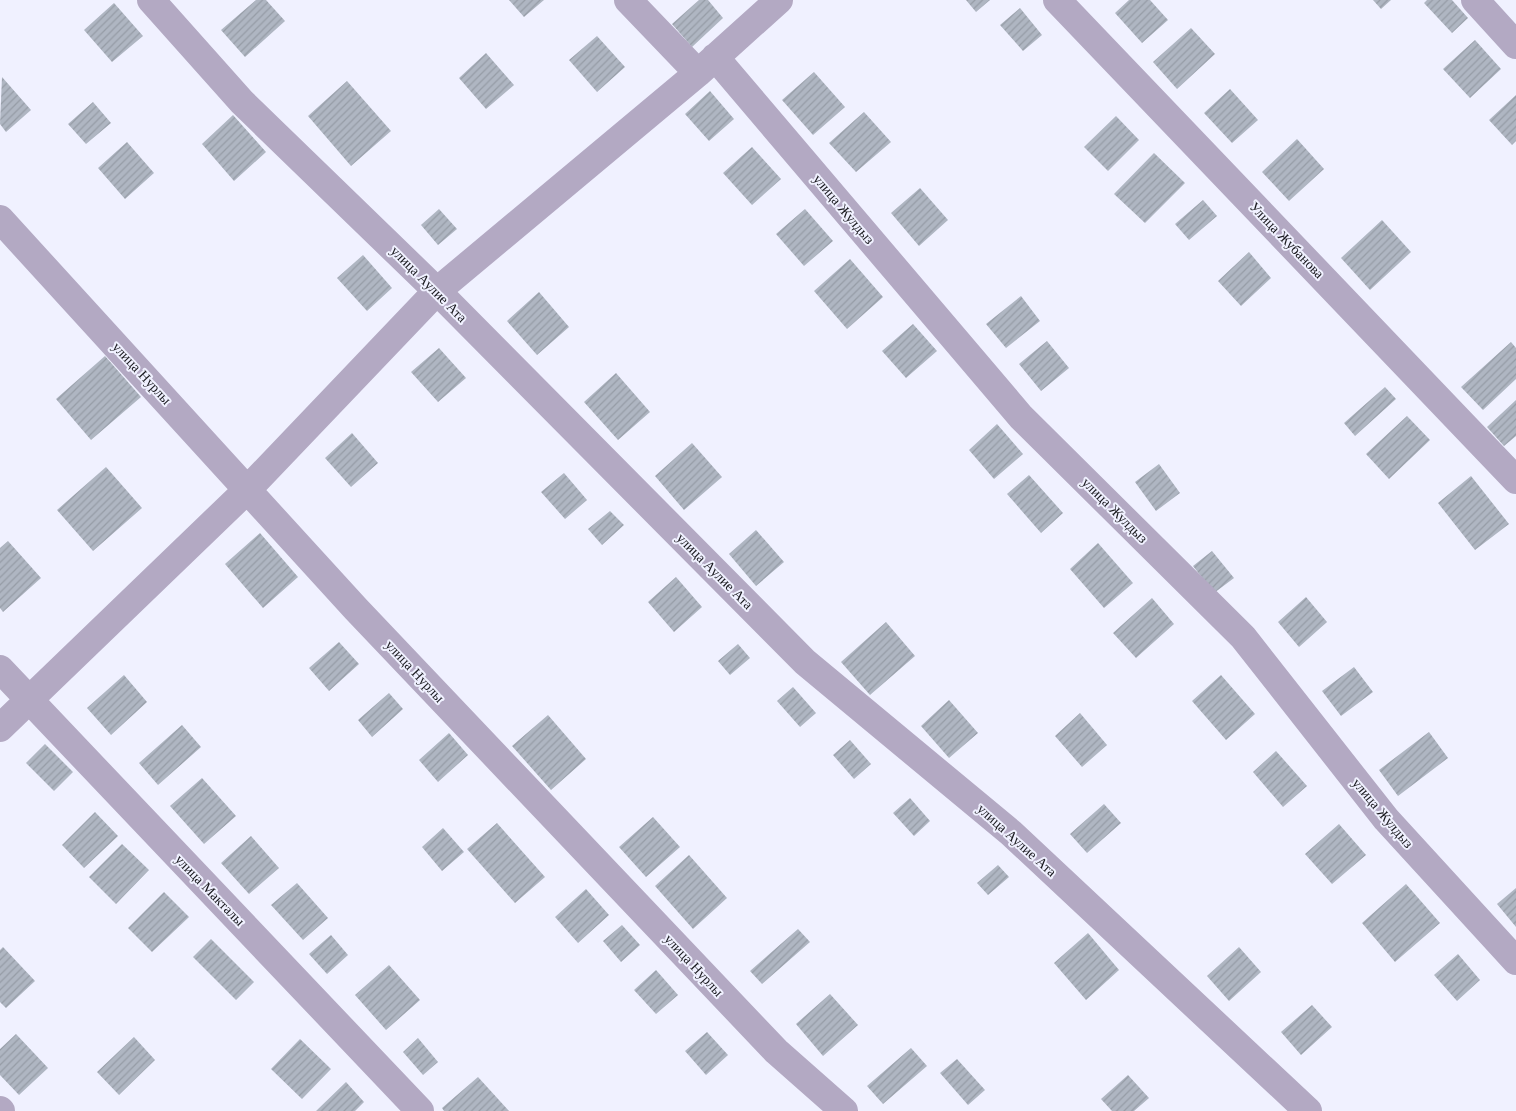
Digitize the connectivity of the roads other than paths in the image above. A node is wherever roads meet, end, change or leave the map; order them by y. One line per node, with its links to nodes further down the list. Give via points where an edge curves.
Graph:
1 (151, 0): 9 (street, улица Аулие Ата, via 242,102)
2 (628, 0): 7 (street, улица Жулдыз)
3 (779, 0): 7 (street)
4 (1057, 0): 10 (street, Улица Жубанова)
5 (1475, 0): 6 (street)
6 (1516, 45)
7 (707, 65): 9 (street); 15 (street, улица Жулдыз, via 1021,417 1243,637 1386,819)
8 (0, 219): 11 (street, улица Нурлы)
9 (437, 291): 11 (street); 18 (street, улица Аулие Ата, via 806,662 1011,833)
10 (1516, 480)
11 (248, 489): 13 (street); 17 (street, улица Нурлы, via 356,609 776,1051)
12 (0, 669): 13 (street, улица Макталы)
13 (29, 700): 14 (street); 16 (street, улица Макталы)
14 (0, 728)
15 (1516, 962)
16 (420, 1111)
17 (844, 1111)
18 (1308, 1111)

